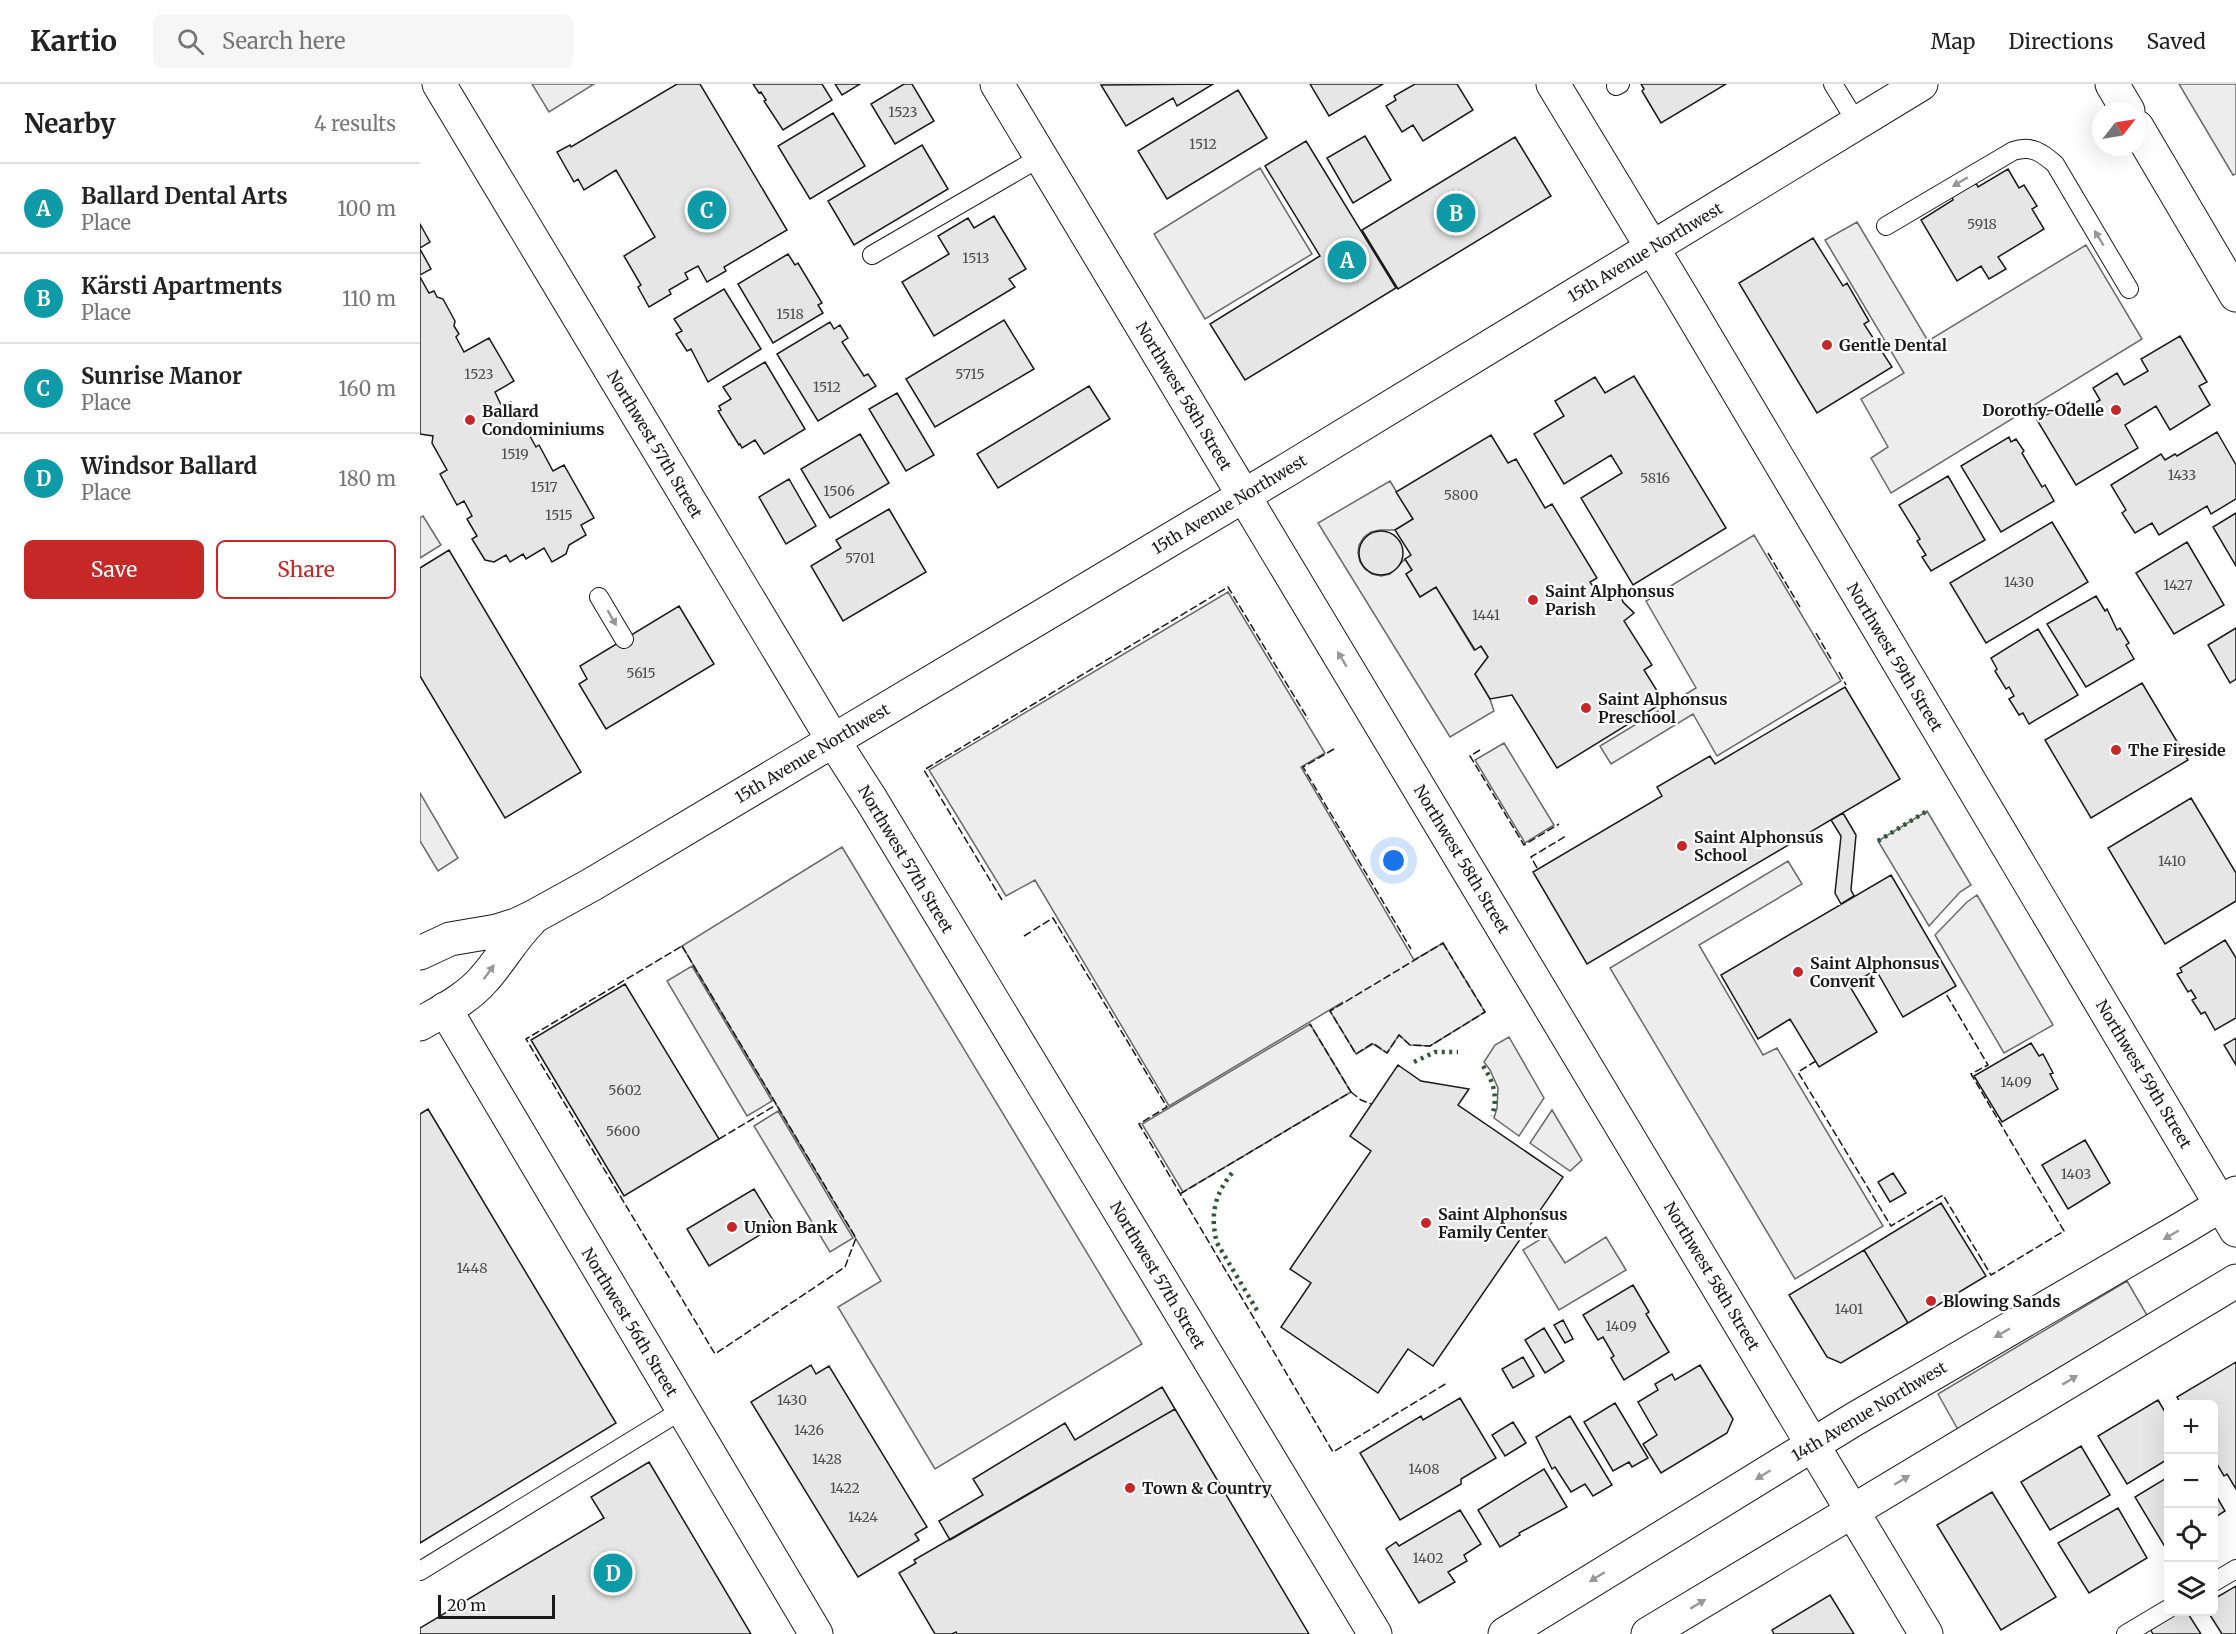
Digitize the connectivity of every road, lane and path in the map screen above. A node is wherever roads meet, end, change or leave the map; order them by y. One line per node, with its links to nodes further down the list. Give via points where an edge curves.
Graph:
1 (439, 84): 19 (street, Northwest 57th Street)
2 (998, 84): 10 (street, Northwest 58th Street)
3 (1553, 84): 12 (street, Northwest 59th Street)
4 (1833, 84): 8 (lane)
5 (1921, 84): 8 (street, 15th Avenue Northwest)
6 (2112, 84): 7 (street)
7 (2123, 102)
8 (1857, 123): 12 (street, 15th Avenue Northwest)
9 (2146, 142): 15 (street)
10 (1041, 157): 13 (lane); 16 (street, Northwest 58th Street)
11 (1886, 226): 14 (lane, one-way to 11, via 2055,164 2032,149 2013,151)
12 (1652, 247): 16 (street, 15th Avenue Northwest); 23 (street, Northwest 59th Street)
13 (872, 255)
14 (2128, 289)
15 (2236, 295)
16 (1244, 496): 19 (street, 15th Avenue Northwest); 26 (street, Northwest 58th Street, one-way to 16)
17 (599, 597): 18 (lane, one-way to 18)
18 (624, 639)
19 (833, 740): 20 (street, 15th Avenue Northwest); 33 (street, Northwest 57th Street)
20 (533, 917): 21 (street, 15th Avenue Northwest, via 497,931 450,939); 22 (street, 15th Avenue Northwest, one-way to 20, via 473,991)
21 (420, 953)
22 (432, 1016): 25 (street, Northwest 56th Street)
23 (2231, 1209): 26 (street, 14th Avenue Northwest, one-way to 26)
24 (2236, 1281): 27 (street, one-way to 24)
25 (682, 1410): 29 (lane); 32 (street, Northwest 56th Street)
26 (1813, 1445): 27 (street, Northwest 58th Street); 34 (street, 14th Avenue Northwest, one-way to 34)
27 (1852, 1511): 35 (street, one-way to 27); 36 (street, Northwest 58th Street)
28 (2236, 1569): 30 (lane)
29 (420, 1571)
30 (2218, 1580)
31 (2164, 1612): 37 (lane)
32 (816, 1634)
33 (1375, 1634)
34 (1505, 1634)
35 (1648, 1634)
36 (1926, 1634)
37 (2126, 1634)

